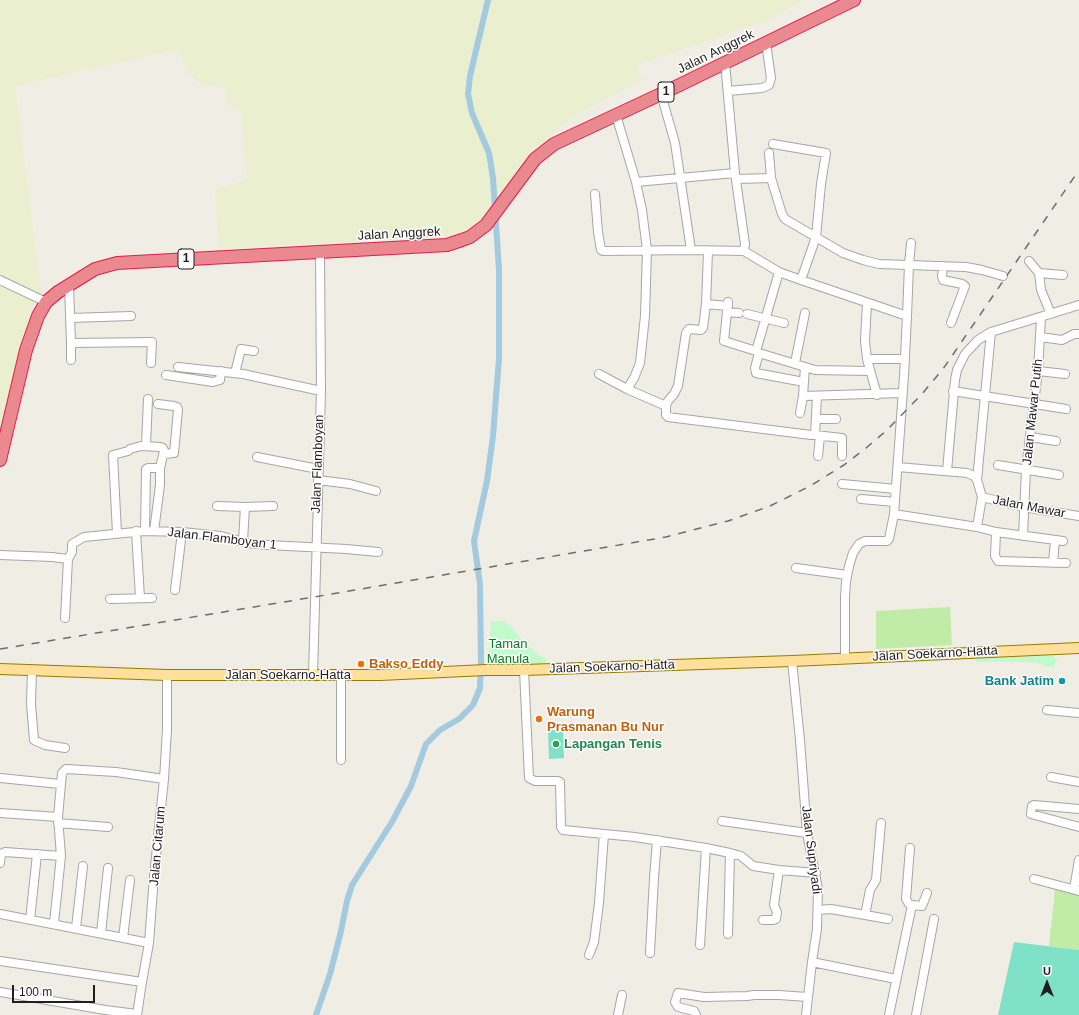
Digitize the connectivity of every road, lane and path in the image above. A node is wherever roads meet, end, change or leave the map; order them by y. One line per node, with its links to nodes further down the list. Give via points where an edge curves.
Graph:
1 (854, 0): 2 (highway, Jalan Anggrek / 1)
2 (766, 43): 3 (highway, Jalan Anggrek / 1); 4 (street, via 771,78 769,85)
3 (725, 62): 4 (street); 5 (highway, Jalan Anggrek / 1)
4 (728, 91): 9 (street)
5 (661, 94): 6 (highway, Jalan Anggrek / 1); 11 (street, via 675,143)
6 (616, 115): 12 (street); 20 (highway, Jalan Anggrek / 1, via 569,136 540,155 496,212 470,237 447,245)
7 (773, 144): 14 (street, via 826,153)
8 (769, 153): 10 (street)
9 (736, 176): 10 (street); 11 (street); 19 (street)
10 (770, 178): 14 (street, via 783,217)
11 (680, 179): 12 (street); 17 (street)
12 (636, 182): 16 (street)
13 (595, 194): 16 (street, via 601,250)
14 (816, 237): 22 (street, via 843,253 863,260 879,264); 29 (street)
15 (911, 243): 22 (street)
16 (647, 250): 17 (street); 68 (street, via 645,316 640,363)
17 (691, 250): 18 (street)
18 (708, 251): 19 (street); 33 (street)
19 (744, 251): 24 (street)
20 (320, 252): 30 (highway, Jalan Anggrek / 1, via 117,263 95,269); 69 (street, Jalan Flamboyan)
21 (1029, 260): 25 (street)
22 (909, 264): 23 (street); 41 (street)
23 (943, 266): 27 (street, via 982,270); 46 (street, via 943,280 965,286)
24 (779, 272): 29 (street); 43 (street)
25 (1039, 273): 26 (street); 39 (street, via 1041,290)
26 (1063, 275)
27 (1003, 276)
28 (0, 280): 31 (street)
29 (801, 280): 32 (street)
30 (69, 285): 31 (highway, Jalan Anggrek / 1); 42 (street)
31 (46, 302): 92 (highway, Jalan Anggrek / 1, via 28,341)
32 (867, 303): 41 (street); 53 (street)
33 (706, 304): 35 (street); 79 (street, via 703,328 689,330 686,333 678,386)
34 (1079, 305): 39 (street)
35 (728, 307): 36 (street); 52 (street, via 724,341)
36 (739, 313)
37 (748, 314): 43 (street)
38 (805, 314): 57 (street)
39 (1051, 314): 44 (street)
40 (131, 316): 42 (street)
41 (906, 316): 54 (street)
42 (71, 318): 50 (street)
43 (765, 318): 45 (street); 52 (street)
44 (1041, 318): 47 (street); 49 (street, Jalan Mawar Putih)
45 (784, 323)
46 (951, 323)
47 (991, 332): 70 (street, via 972,345 963,358 957,370); 75 (street)
48 (1079, 334): 49 (street, via 1062,340)
49 (1040, 337): 62 (street, Jalan Mawar Putih)
50 (71, 343): 55 (street); 56 (street, via 152,342)
51 (254, 351): 63 (street, via 241,349)
52 (758, 352): 57 (street); 67 (street, via 756,373)
53 (867, 359): 54 (street); 61 (street)
54 (905, 359): 71 (street)
55 (71, 360)
56 (151, 363)
57 (795, 363): 59 (street)
58 (178, 367): 60 (street)
59 (805, 367): 61 (street, via 815,370); 67 (street)
60 (221, 371): 63 (street); 66 (street, via 220,380 213,382)
61 (869, 371): 72 (street)
62 (1038, 371): 65 (street); 77 (street, Jalan Mawar Putih)
63 (235, 373): 69 (street)
64 (599, 374): 68 (street)
65 (1065, 374)
66 (166, 375)
67 (804, 382): 73 (street)
68 (627, 389): 79 (street)
69 (321, 391): 96 (street, Jalan Flamboyan)
70 (953, 391): 75 (street); 98 (street)
71 (902, 393): 72 (street); 94 (street)
72 (877, 394): 74 (street)
73 (803, 396): 74 (street); 81 (street)
74 (817, 396): 82 (street)
75 (986, 396): 77 (street); 101 (street)
76 (148, 399): 87 (street)
77 (1034, 403): 80 (street); 85 (street, Jalan Mawar Putih)
78 (158, 404): 88 (street, via 174,406 178,410 174,453)
79 (666, 406): 84 (street, via 668,417)
80 (1066, 409)
81 (800, 413)
82 (817, 419): 83 (street); 84 (street)
83 (836, 419)
84 (818, 436): 89 (street); 90 (street, via 842,438)
85 (1030, 437): 86 (street); 97 (street, Jalan Mawar Putih)
86 (1056, 442)
87 (146, 445): 88 (street, via 161,447); 119 (street, via 113,454)
88 (164, 454): 95 (street)
89 (818, 456)
90 (842, 456)
91 (257, 457): 96 (street)
92 (0, 460)
93 (998, 465): 97 (street)
94 (898, 467): 98 (street); 103 (street)
95 (160, 468): 116 (street, via 160,491); 116 (street, via 146,469)
96 (318, 469): 100 (street, Jalan Flamboyan)
97 (1026, 469): 99 (street); 111 (street, Jalan Mawar Putih)
98 (947, 471): 101 (street, via 967,473)
99 (1060, 475)
100 (318, 480): 104 (street, via 350,484); 122 (street, Jalan Flamboyan)
101 (977, 480): 105 (street, Jalan Mawar)
102 (842, 484): 103 (street)
103 (896, 489): 107 (street)
104 (376, 491)
105 (982, 497): 111 (street, Jalan Mawar); 114 (street)
106 (861, 499): 107 (street)
107 (895, 502): 112 (street)
108 (217, 506): 110 (street)
109 (273, 506): 110 (street)
110 (245, 507): 121 (street)
111 (1024, 507): 113 (street, Jalan Mawar); 120 (street, Jalan Mawar Putih)
112 (894, 514): 114 (street); 129 (street, via 890,539 859,544 853,553)
113 (1079, 516)
114 (977, 527): 118 (street)
115 (136, 531): 116 (street, Jalan Flamboyan 1); 119 (street, Jalan Flamboyan 1); 131 (street)
116 (150, 531): 117 (street, Jalan Flamboyan 1)
117 (182, 532): 121 (street, Jalan Flamboyan 1); 130 (street)
118 (996, 532): 120 (street); 126 (street, via 998,561)
119 (116, 533): 125 (street, Jalan Flamboyan 1, via 84,537 74,542)
120 (1023, 536): 126 (street, via 1059,540)
121 (243, 541): 122 (street, Jalan Flamboyan 1)
122 (315, 548): 123 (street, Jalan Flamboyan 1); 142 (street, Jalan Flamboyan)
123 (378, 552)
124 (0, 555): 125 (street)
125 (68, 559): 134 (street)
126 (1053, 563): 127 (street)
127 (1066, 563)
128 (796, 568): 129 (street)
129 (847, 575): 136 (street)
130 (175, 590)
131 (140, 598): 132 (street); 133 (street)
132 (152, 598)
133 (110, 600)
134 (65, 618)
135 (1079, 648): 136 (main road, Jalan Soekarno-Hatta)
136 (845, 658): 137 (main road, Jalan Soekarno-Hatta)
137 (799, 660): 140 (main road, Jalan Soekarno-Hatta); 160 (street, Jalan Supriyadi, via 800,740)
138 (0, 669): 139 (main road, Jalan Soekarno-Hatta)
139 (32, 670): 141 (main road, Jalan Soekarno-Hatta); 146 (street, via 34,740 45,745)
140 (524, 670): 143 (main road, Jalan Soekarno-Hatta); 161 (street, via 529,778 535,781 560,782 561,829)
141 (167, 675): 142 (main road, Jalan Soekarno-Hatta); 150 (street, Jalan Citarum)
142 (312, 675): 143 (main road, Jalan Soekarno-Hatta)
143 (341, 676): 147 (street)
144 (1047, 710): 145 (street)
145 (1079, 712)
146 (65, 748)
147 (341, 760)
148 (1051, 777): 151 (street)
149 (0, 778): 152 (street)
150 (164, 779): 152 (street, via 70,769 63,771); 192 (street, Jalan Citarum)
151 (1079, 782)
152 (60, 784): 155 (street)
153 (1079, 809): 158 (street, via 1032,806 1032,815)
154 (0, 813): 155 (street)
155 (58, 820): 159 (street); 168 (street)
156 (722, 821): 160 (street)
157 (882, 823): 182 (street, via 876,880 870,890)
158 (1079, 826)
159 (108, 827)
160 (807, 833): 174 (street, Jalan Supriyadi)
161 (604, 834): 162 (street); 195 (street, via 599,903 594,942)
162 (657, 840): 163 (street); 194 (street)
163 (706, 848): 166 (street); 193 (street)
164 (910, 848): 179 (street, via 906,899)
165 (1, 852): 167 (street); 170 (street)
166 (730, 853): 173 (street, via 741,856 753,866); 190 (street)
167 (37, 854): 168 (street); 185 (street)
168 (61, 856): 187 (street)
169 (1079, 860): 177 (street)
170 (0, 863)
171 (84, 866): 188 (street)
172 (108, 868): 189 (street)
173 (779, 870): 174 (street); 186 (street, via 774,905 776,919)
174 (816, 873): 180 (street, Jalan Supriyadi)
175 (1034, 879): 177 (street)
176 (130, 880): 191 (street)
177 (1077, 890)
178 (927, 893): 179 (street, via 922,906)
179 (912, 906): 198 (street)
180 (818, 910): 182 (street, via 831,909); 197 (street, Jalan Supriyadi)
181 (0, 914): 185 (street)
182 (865, 915): 183 (street)
183 (888, 919)
184 (934, 919): 208 (street)
185 (30, 920): 187 (street)
186 (763, 920)
187 (54, 924): 188 (street)
188 (76, 928): 189 (street)
189 (101, 933): 191 (street)
190 (728, 934)
191 (123, 938): 192 (street)
192 (149, 943): 199 (street, Jalan Citarum)
193 (700, 945)
194 (650, 953)
195 (589, 955)
196 (0, 961): 199 (street)
197 (812, 962): 198 (street); 202 (street, Jalan Supriyadi)
198 (896, 978): 207 (street)
199 (142, 982): 203 (street, Jalan Citarum)
200 (0, 992): 203 (street)
201 (622, 996): 204 (street)
202 (807, 997): 205 (street, via 704,997 678,993 675,1002 678,1007 694,1011); 206 (street, Jalan Supriyadi)
203 (137, 1014)
204 (618, 1015)
205 (696, 1015)
206 (806, 1015)
207 (889, 1015)
208 (916, 1015)

